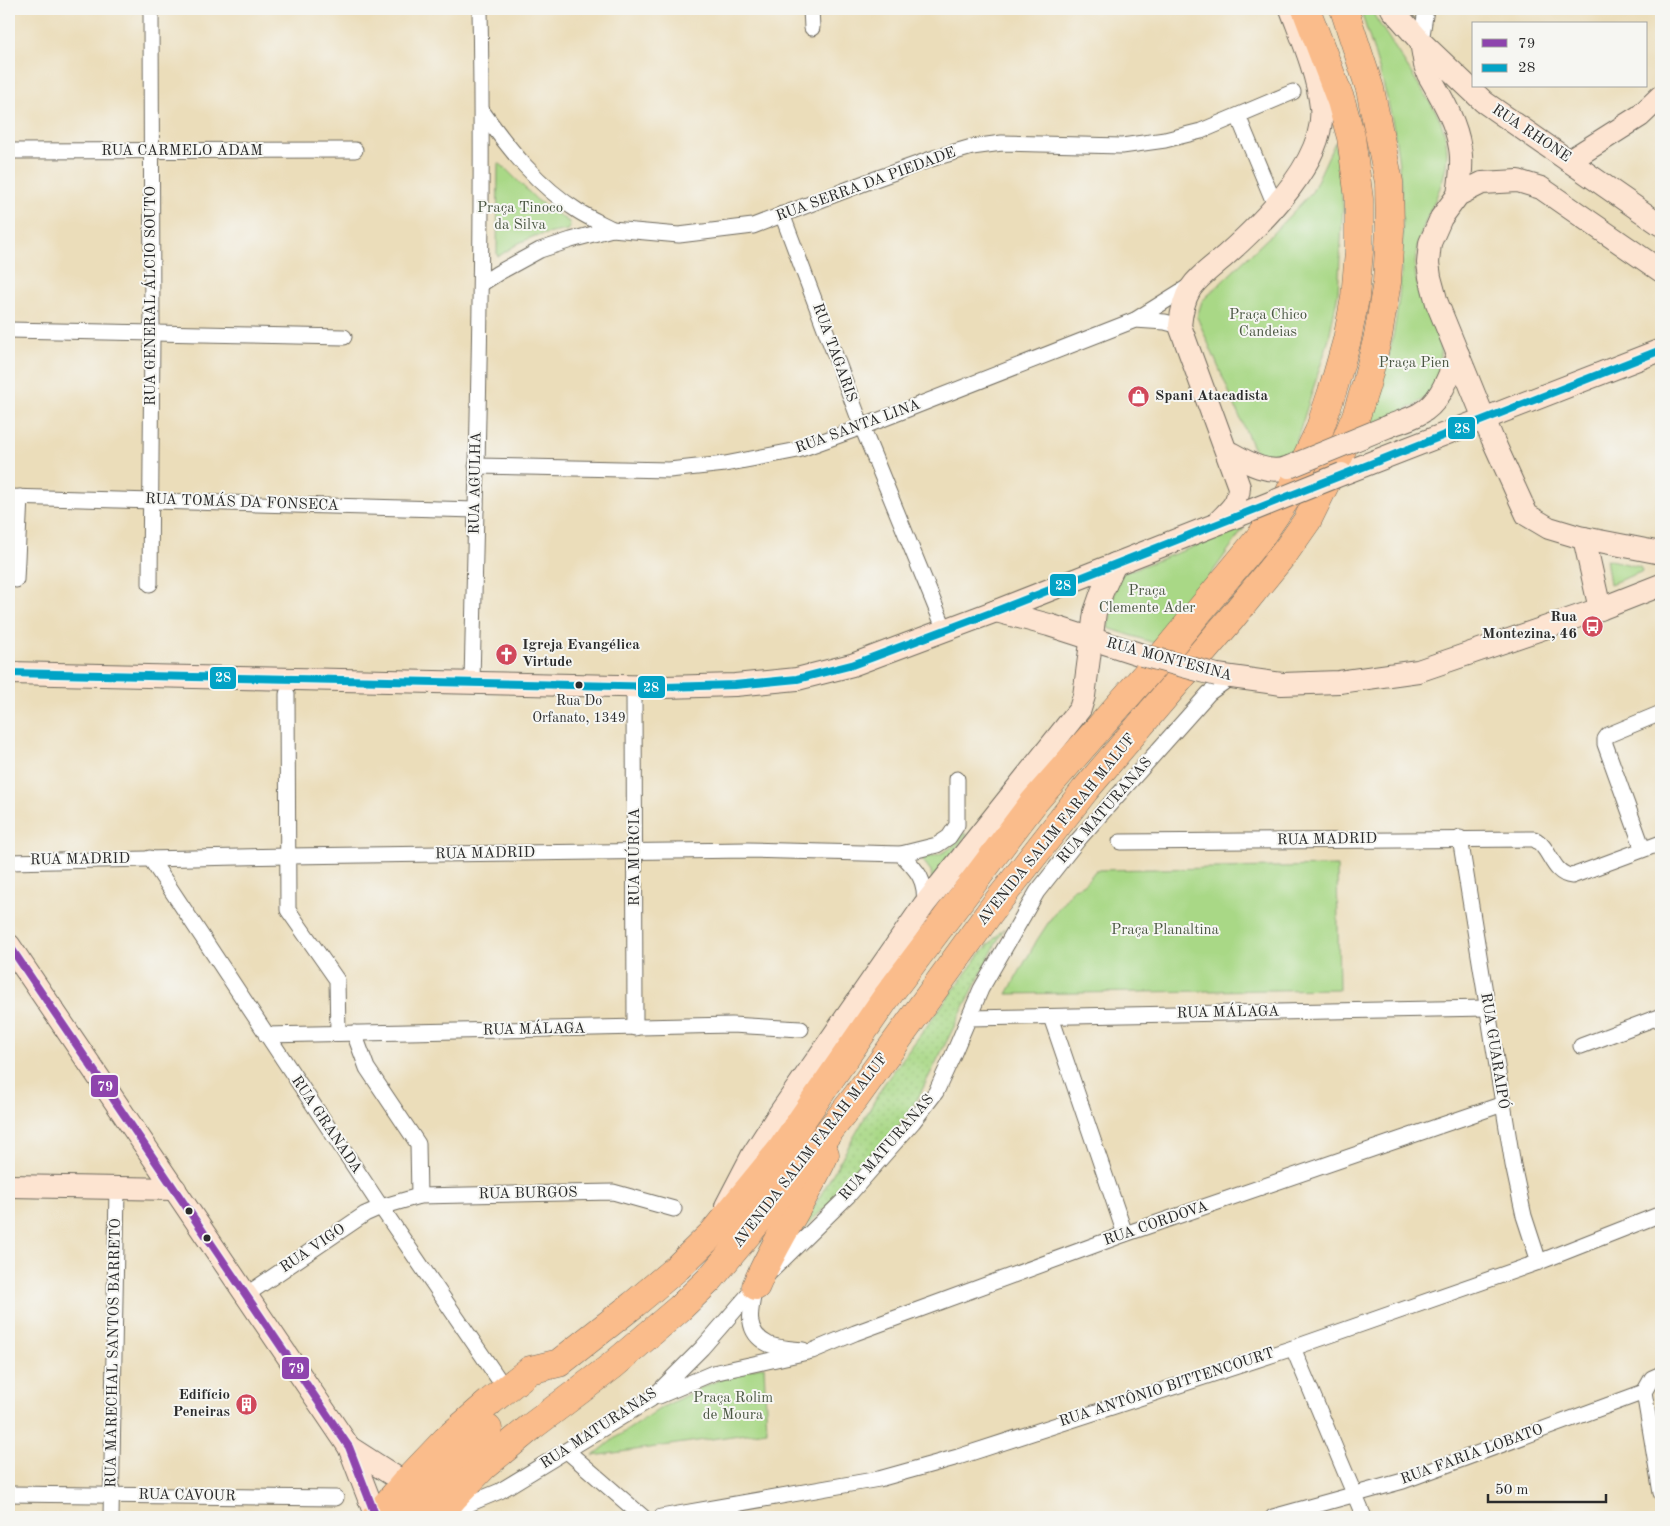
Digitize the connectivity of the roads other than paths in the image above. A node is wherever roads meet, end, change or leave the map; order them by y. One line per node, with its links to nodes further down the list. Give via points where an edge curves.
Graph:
1 (151, 9): 15 (street, RUA GENERAL ÁLCIO SOUTO)
2 (480, 9): 13 (street)
3 (811, 9): 9 (street)
4 (1291, 9): 20 (main road, via 1316,77 1320,124 1315,146 1299,177)
5 (1306, 9): 89 (highway, AVENIDA SALIM FARAH MALUF, via 1342,101 1351,136 1359,199 1359,252 1347,340 1319,431 1296,483 1261,536 1163,655 1034,802 886,998 781,1150)
6 (1344, 9): 81 (highway, AVENIDA SALIM FARAH MALUF, via 1370,89 1382,144 1389,182 1390,230 1387,282 1378,336 1366,385 1341,452 1307,521 1286,551 1085,790 995,905)
7 (1392, 9): 10 (main road, RUA RHONE)
8 (1426, 9): 10 (street)
9 (812, 28)
10 (1421, 42): 18 (main road, RUA RHONE, via 1484,102); 19 (main road, via 1425,66 1455,126 1461,149)
11 (1292, 92): 14 (street, RUA SERRA DA PIEDADE)
12 (1661, 96): 18 (main road, via 1640,116)
13 (482, 111): 23 (street, via 521,163 545,185 577,211); 25 (street)
14 (1238, 116): 20 (street); 21 (street, RUA SERRA DA PIEDADE, via 1201,131 1122,146 1002,143 972,147)
15 (152, 150): 16 (street, RUA CARMELO ADAM); 17 (street, RUA CARMELO ADAM); 30 (street, RUA GENERAL ÁLCIO SOUTO)
16 (355, 150)
17 (9, 151)
18 (1569, 160): 22 (main road, RUA RHONE)
19 (1458, 195): 24 (main road, via 1482,183 1518,181 1542,188); 33 (main road, via 1441,218 1430,243 1428,263 1437,302)
20 (1275, 205): 26 (main road, via 1249,235)
21 (782, 214): 23 (street, RUA SERRA DA PIEDADE, via 753,226 679,235); 35 (street, RUA TAGARIS)
22 (1661, 225)
23 (612, 229): 25 (street, via 540,250)
24 (1661, 271)
25 (481, 284): 37 (street, RUA AGULHA)
26 (1192, 285): 27 (street, RUA SANTA LINA); 28 (main road, via 1184,301)
27 (1135, 320): 28 (street, RUA SANTA LINA, via 1154,320); 35 (street, RUA SANTA LINA)
28 (1180, 326): 36 (main road)
29 (9, 330): 30 (street)
30 (152, 333): 31 (street); 39 (street, RUA GENERAL ÁLCIO SOUTO)
31 (344, 337)
32 (1661, 350): 34 (main road)
33 (1458, 354): 34 (main road); 36 (main road, bridge, via 1440,395 1420,413 1277,470 1254,466)
34 (1484, 419): 41 (main road, bridge); 42 (main road, via 1527,515 1549,528)
35 (862, 427): 37 (street, RUA SANTA LINA, via 798,450 725,464 669,470); 50 (street, RUA TAGARIS)
36 (1227, 451): 41 (main road, via 1240,487 1235,505)
37 (476, 466): 40 (street, RUA AGULHA)
38 (15, 497): 39 (street, RUA TOMÁS DA FONSECA); 45 (street)
39 (150, 501): 40 (street, RUA TOMÁS DA FONSECA); 46 (street, RUA GENERAL ÁLCIO SOUTO)
40 (476, 510): 54 (street, RUA AGULHA)
41 (1216, 524): 44 (main road)
42 (1584, 538): 43 (main road); 48 (main road)
43 (1661, 553)
44 (1115, 564): 49 (main road); 51 (main road, via 1095,612)
45 (16, 580)
46 (150, 584)
47 (1661, 585): 48 (main road, RUA MONTESINA)
48 (1600, 608): 53 (main road, RUA MONTESINA, via 1418,671 1339,682 1282,684)
49 (996, 611): 50 (main road); 51 (main road, RUA MONTESINA)
50 (945, 630): 55 (main road, via 852,665 797,678 735,685)
51 (1092, 640): 53 (main road, RUA MONTESINA, bridge); 68 (main road, via 1080,709)
52 (9, 673): 54 (main road)
53 (1224, 676): 73 (street, RUA MATURANAS, via 1043,884 1002,950)
54 (472, 682): 55 (main road)
55 (634, 686): 63 (street, RUA MÚRCIA)
56 (287, 694): 65 (street)
57 (1661, 713): 62 (street, via 1605,739)
58 (956, 779): 64 (street, via 956,825 949,837 938,845)
59 (1460, 838): 60 (street, RUA MADRID); 62 (street, RUA MADRID, via 1534,839 1540,842 1559,871 1568,876); 70 (street, RUA GUARAIPÓ)
60 (1120, 842)
61 (1661, 842): 62 (street)
62 (1643, 849)
63 (635, 852): 64 (street, RUA MADRID, via 748,850); 65 (street, RUA MADRID); 74 (street, RUA MÚRCIA)
64 (901, 854): 68 (street, via 918,870 926,894)
65 (288, 856): 66 (street, RUA MADRID); 76 (street, via 288,910 337,980)
66 (150, 858): 67 (street, RUA MADRID); 78 (street, RUA GRANADA)
67 (9, 862)
68 (924, 905): 89 (main road, AVENIDA SALIM FARAH MALUF, via 777,1117 730,1196)
69 (9, 945): 84 (main road)
70 (1487, 1008): 72 (street, RUA MÁLAGA); 80 (street, RUA GUARAIPÓ)
71 (1661, 1016): 79 (street)
72 (1051, 1017): 73 (street, RUA MÁLAGA); 90 (street)
73 (969, 1018): 92 (street, RUA MATURANAS, via 936,1092 913,1122 848,1196)
74 (635, 1028): 75 (street, RUA MÁLAGA, via 732,1025); 77 (street, RUA MÁLAGA)
75 (801, 1029)
76 (338, 1033): 77 (street, RUA MÁLAGA); 78 (street, RUA MÁLAGA)
77 (354, 1033): 85 (street, via 367,1068 418,1144)
78 (266, 1035): 86 (street, RUA GRANADA)
79 (1581, 1046)
80 (1503, 1104): 90 (street, RUA CORDOVA); 91 (street, RUA GUARAIPÓ, via 1524,1216)
81 (833, 1126): 92 (highway, via 814,1179 779,1237); 108 (highway, AVENIDA SALIM FARAH MALUF, via 710,1280 612,1366 484,1466 455,1496)
82 (9, 1186): 83 (main road)
83 (117, 1189): 84 (main road); 105 (street, RUA MARECHAL SANTOS BARRETO)
84 (175, 1190): 93 (main road)
85 (419, 1196): 86 (street, RUA BURGOS); 87 (street, RUA BURGOS, via 613,1192)
86 (381, 1207): 93 (street, RUA VIGO, via 365,1214); 98 (street, RUA GRANADA)
87 (674, 1208)
88 (1661, 1214): 91 (street, RUA ANTÔNIO BITTENCOURT)
89 (713, 1233): 96 (highway, AVENIDA SALIM FARAH MALUF, via 640,1299)
90 (1126, 1234): 95 (street, RUA CORDOVA)
91 (1539, 1262): 94 (street, RUA ANTÔNIO BITTENCOURT)
92 (756, 1286): 95 (street, via 750,1322 754,1333 769,1345); 100 (street, RUA MATURANAS, via 702,1348)
93 (246, 1294): 101 (main road)
94 (1293, 1348): 106 (street); 112 (street, RUA ANTÔNIO BITTENCOURT, via 958,1457 879,1479)
95 (812, 1351): 100 (street, RUA CORDOVA, via 713,1373)
96 (559, 1364): 98 (highway, AVENIDA SALIM FARAH MALUF, via 530,1370); 108 (highway, via 542,1384 462,1451)
97 (1661, 1374): 99 (street, RUA FARIA LOBATO, via 1652,1378)
98 (506, 1390): 108 (highway, AVENIDA SALIM FARAH MALUF, via 446,1440)
99 (1644, 1392): 103 (street); 106 (street, RUA FARIA LOBATO, via 1403,1481)
100 (651, 1399): 102 (street, RUA MATURANAS)
101 (349, 1447): 108 (main road); 110 (main road)
102 (567, 1451): 108 (street, RUA MATURANAS, via 500,1492); 111 (street)
103 (1661, 1493)
104 (9, 1494): 105 (street, RUA CAVOUR)
105 (112, 1495): 107 (street, RUA CAVOUR); 109 (street, RUA MARECHAL SANTOS BARRETO)
106 (1354, 1495): 113 (street, RUA FARIA LOBATO); 114 (street)
107 (336, 1498)
108 (424, 1508): 110 (highway, AVENIDA SALIM FARAH MALUF)
109 (112, 1517)
110 (376, 1517)
111 (643, 1517)
112 (661, 1517)
113 (1273, 1517)
114 (1364, 1517)

